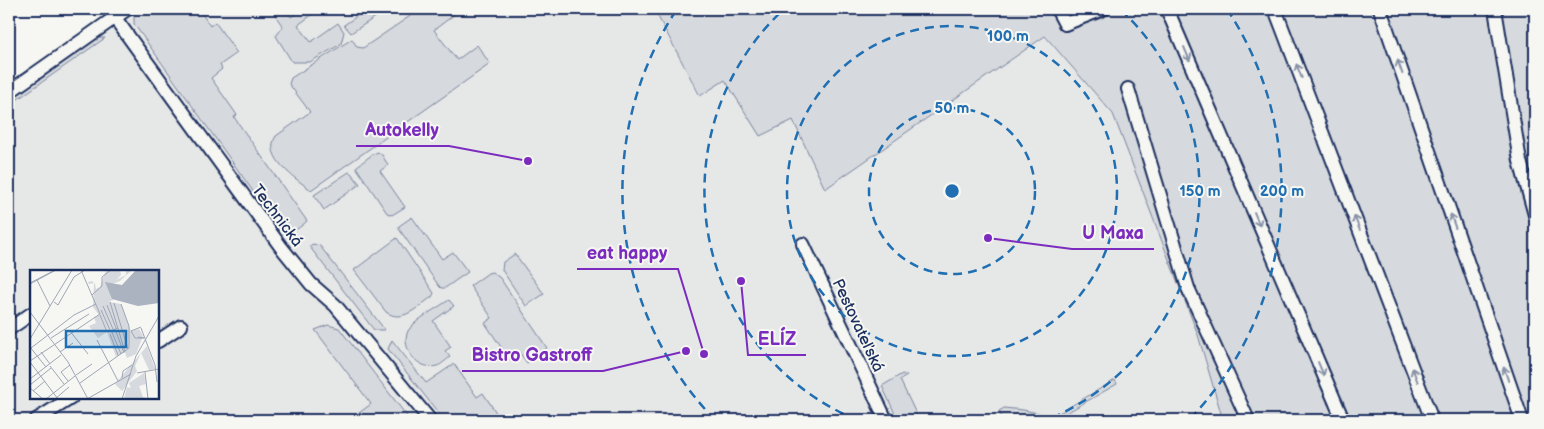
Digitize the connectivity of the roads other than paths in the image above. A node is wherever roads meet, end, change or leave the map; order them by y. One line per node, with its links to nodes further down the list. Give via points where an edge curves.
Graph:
1 (127, 9): 8 (street)
2 (1057, 9): 3 (street, via 1065,24)
3 (1103, 9)
4 (1168, 9): 22 (street, one-way to 22)
5 (1276, 9): 23 (street, one-way to 5)
6 (1380, 9): 24 (street, one-way to 6)
7 (1495, 9): 11 (street, via 1518,150)
8 (114, 18): 10 (street); 19 (street, Technická, via 281,247 311,284 335,305)
9 (1128, 89): 21 (street, via 1188,288)
10 (9, 92)
11 (1535, 215)
12 (803, 244): 20 (street, Pestovateľská)
13 (30, 315): 15 (street)
14 (181, 326): 16 (street)
15 (9, 330)
16 (159, 340)
17 (69, 399): 18 (street)
18 (36, 420)
19 (430, 420)
20 (886, 420)
21 (1248, 420)
22 (1343, 420)
23 (1432, 420)
24 (1522, 420)

